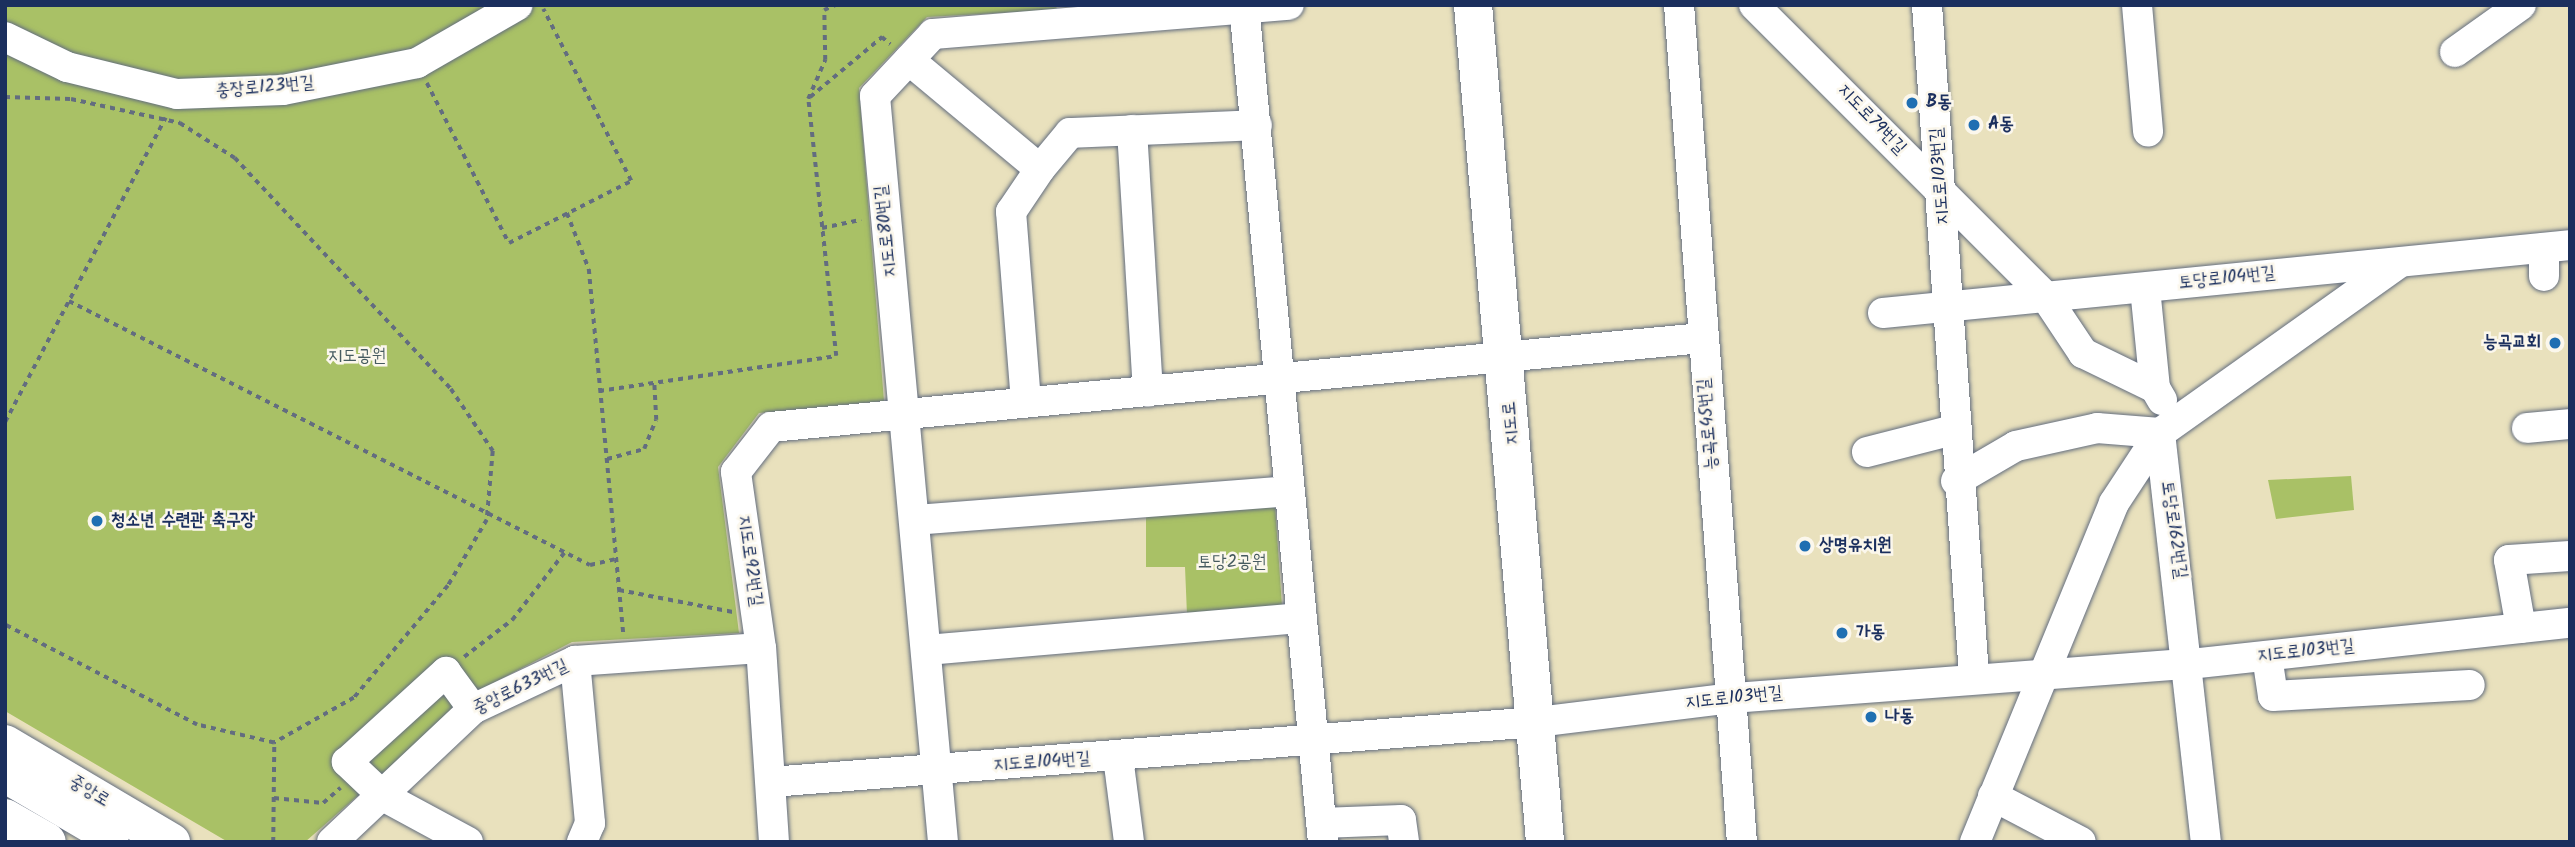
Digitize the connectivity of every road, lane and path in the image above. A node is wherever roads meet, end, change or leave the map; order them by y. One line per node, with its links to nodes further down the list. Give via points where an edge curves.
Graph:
1 (518, 5): 16 (street, 충장로123번길)
2 (541, 5): 25 (path, via 631,181)
3 (835, 5): 19 (path, via 824,10 825,60)
4 (1289, 5): 10 (street, 지도로80번길)
5 (1473, 5): 36 (main road, 지도로)
6 (1679, 5): 35 (street, 능곡로45번길)
7 (1754, 5): 24 (street, 지도로79번길)
8 (1927, 5): 24 (street, 지도로103번길)
9 (2137, 5): 22 (street)
10 (1246, 6): 12 (street, 지도로80번길); 20 (street)
11 (2510, 8): 14 (street)
12 (1073, 13): 15 (street, 지도로80번길, via 933,34)
13 (5, 37): 17 (street, 충장로123번길, via 68,67)
14 (2455, 52)
15 (909, 61): 19 (path, via 882,37); 23 (street); 43 (street, 지도로80번길, via 875,96)
16 (417, 63): 17 (street, 충장로123번길, via 283,90); 25 (path, via 509,243)
17 (177, 94): 32 (path)
18 (5, 97): 77 (path, via 71,99 180,123 235,158 451,389 493,451 487,520 448,586 354,698)
19 (808, 99): 27 (path)
20 (1257, 125): 21 (street); 37 (street)
21 (1132, 130): 23 (street, via 1070,133); 41 (street)
22 (2147, 132)
23 (1040, 169): 42 (street, via 1011,212)
24 (1944, 195): 31 (street, 지도로79번길); 33 (street, 지도로103번길)
25 (567, 213): 40 (path, via 589,269)
26 (853, 222): 27 (path)
27 (822, 228): 38 (path, via 836,356)
28 (2553, 256): 29 (street, 토당로104번길)
29 (2399, 262): 30 (street, 토당로104번길); 46 (street)
30 (2144, 288): 31 (street, 토당로104번길); 39 (street, 토당로162번길)
31 (2045, 296): 33 (street, 토당로104번길); 39 (street, 지도로79번길, via 2082,354)
32 (69, 301): 44 (path); 54 (path)
33 (1946, 308): 34 (street, 토당로104번길); 48 (street, 지도로103번길)
34 (1883, 313)
35 (1702, 338): 36 (street, 지도로92번길); 73 (street, 능곡로45번길)
36 (1508, 360): 37 (street, 지도로92번길); 75 (main road, 지도로)
37 (1278, 381): 41 (street, 지도로92번길); 52 (street)
38 (654, 383): 40 (path); 50 (path, via 656,420 643,449)
39 (2155, 388): 46 (street, 토당로162번길)
40 (599, 391): 50 (path)
41 (1149, 393): 42 (street, 지도로92번길)
42 (1026, 402): 43 (street, 지도로92번길)
43 (906, 414): 53 (street); 58 (street, 지도로92번길, via 771,427 736,472)
44 (5, 422)
45 (2570, 424): 47 (street)
46 (2167, 427): 51 (street, via 2097,428 2016,446); 68 (street, 토당로162번길); 70 (street, via 2114,503)
47 (2527, 428)
48 (1953, 430): 49 (street); 51 (street, 지도로103번길)
49 (1867, 452)
50 (606, 459): 56 (path)
51 (1956, 481): 71 (street, 지도로103번길)
52 (1289, 491): 53 (street); 59 (street)
53 (915, 520): 64 (street)
54 (565, 552): 56 (path, via 590,565); 69 (path, via 512,620)
55 (2570, 556): 62 (street, via 2510,560)
56 (616, 559): 57 (path)
57 (619, 590): 58 (path, via 715,613); 66 (path)
58 (756, 610): 63 (street, 지도로92번길)
59 (1302, 618): 64 (street); 76 (street)
60 (2570, 623): 62 (street, 지도로103번길)
61 (5, 625): 77 (path, via 197,725)
62 (2521, 628): 65 (street, 지도로103번길)
63 (761, 648): 66 (street, 중앙로633번길); 85 (street, 지도로92번길)
64 (927, 650): 82 (street)
65 (2267, 656): 68 (street, 지도로103번길); 72 (street, via 2273,696)
66 (626, 657): 67 (street, 중앙로633번길)
67 (575, 662): 74 (street, 중앙로633번길); 97 (street, via 590,823)
68 (2190, 664): 70 (street, 지도로103번길); 106 (street, 토당로162번길)
69 (446, 672): 74 (street); 81 (street)
70 (2042, 674): 71 (street, 지도로103번길); 87 (street)
71 (1974, 676): 73 (street, 지도로103번길)
72 (2470, 685)
73 (1733, 698): 75 (street, 지도로103번길); 103 (street, 능곡로45번길)
74 (473, 709): 86 (street, 중앙로633번길)
75 (1537, 722): 76 (street, 지도로104번길); 102 (main road, 지도로)
76 (1313, 739): 80 (street, 지도로104번길); 90 (street)
77 (274, 743): 88 (path)
78 (5, 744): 83 (main road, 중앙로)
79 (5, 756): 83 (street)
80 (1118, 757): 82 (street, 지도로104번길); 100 (street)
81 (347, 762): 86 (street); 88 (path, via 340,792 323,803)
82 (936, 771): 85 (street, 지도로104번길); 99 (street)
83 (57, 773): 93 (main road, 중앙로)
84 (5, 778): 92 (street)
85 (771, 782): 98 (street, 지도로92번길)
86 (383, 796): 95 (street, 중앙로633번길); 96 (street)
87 (1993, 796): 104 (street); 105 (street)
88 (274, 798): 94 (path)
89 (5, 818): 91 (main road)
90 (1322, 832): 101 (street, via 1401,820)
91 (47, 842)
92 (114, 842)
93 (171, 842)
94 (272, 842)
95 (332, 842)
96 (468, 842)
97 (582, 842)
98 (774, 842)
99 (943, 842)
100 (1129, 842)
101 (1404, 842)
102 (1545, 842)
103 (1742, 842)
104 (1975, 842)
105 (2081, 842)
106 (2206, 842)

